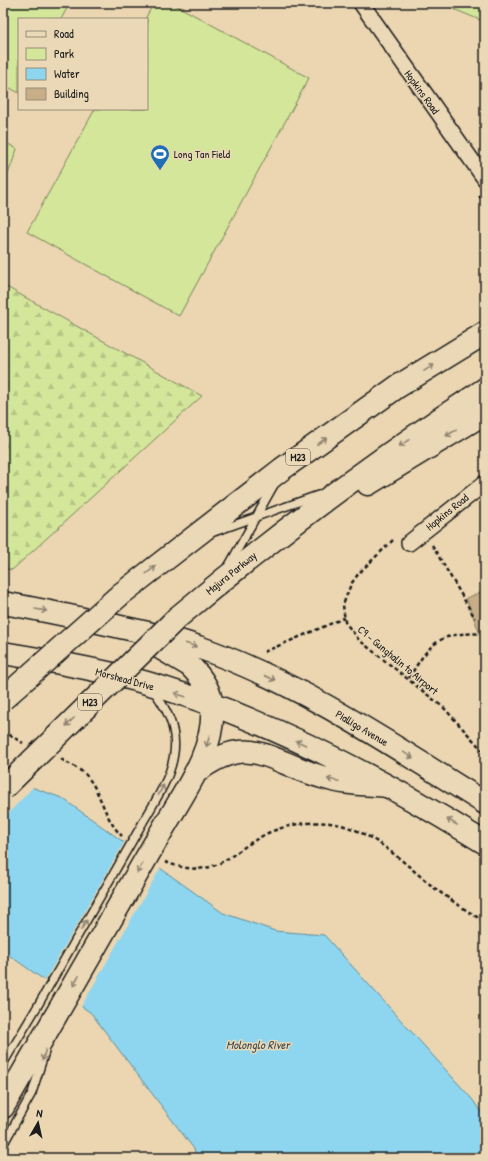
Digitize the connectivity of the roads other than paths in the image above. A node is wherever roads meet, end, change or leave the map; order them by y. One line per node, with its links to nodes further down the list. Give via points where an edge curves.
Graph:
1 (361, 3): 2 (street, Hopkins Road)
2 (485, 179)
3 (485, 333): 6 (main road, M23, one-way to 3, via 397,388)
4 (485, 388): 8 (main road, Majura Parkway / M23, one-way to 8)
5 (485, 413): 10 (main road, one-way to 10, via 348,497)
6 (282, 469): 9 (lane); 11 (main road, M23)
7 (485, 483): 12 (street, Hopkins Road, via 424,531)
8 (343, 486): 9 (lane); 10 (main road, Majura Parkway / M23)
9 (255, 519): 11 (lane); 13 (lane)
10 (288, 527): 13 (main road, Majura Parkway / M23)
11 (189, 539): 18 (main road, M23, one-way to 11, bridge, via 121,594)
12 (403, 540)
13 (219, 583): 22 (main road, Majura Parkway / M23, one-way to 22, bridge, via 178,617)
14 (3, 603): 15 (main road, one-way to 15)
15 (127, 628): 19 (main road, via 189,665 204,682); 23 (main road, Pialligo Avenue, one-way to 23, via 198,647 288,686 350,720)
16 (3, 653): 17 (main road, Morshead Drive, via 114,675)
17 (151, 686): 19 (main road, Morshead Drive, one-way to 17); 24 (lane, one-way to 17, via 175,749 172,724)
18 (3, 700)
19 (212, 706): 20 (main road, one-way to 20, via 208,740); 21 (main road, Morshead Drive, one-way to 19, via 308,746)
20 (195, 773): 21 (main road, one-way to 20, via 333,780 312,774 275,757 254,752 235,752 220,756); 24 (main road)
21 (386, 786): 25 (main road, one-way to 21)
22 (3, 789)
23 (485, 803)
24 (151, 829): 26 (main road, bridge)
25 (485, 843)
26 (46, 1012): 27 (lane); 28 (main road); 29 (lane, one-way to 29, via 36,1084)
27 (3, 1064)
28 (3, 1107)
29 (3, 1145)

